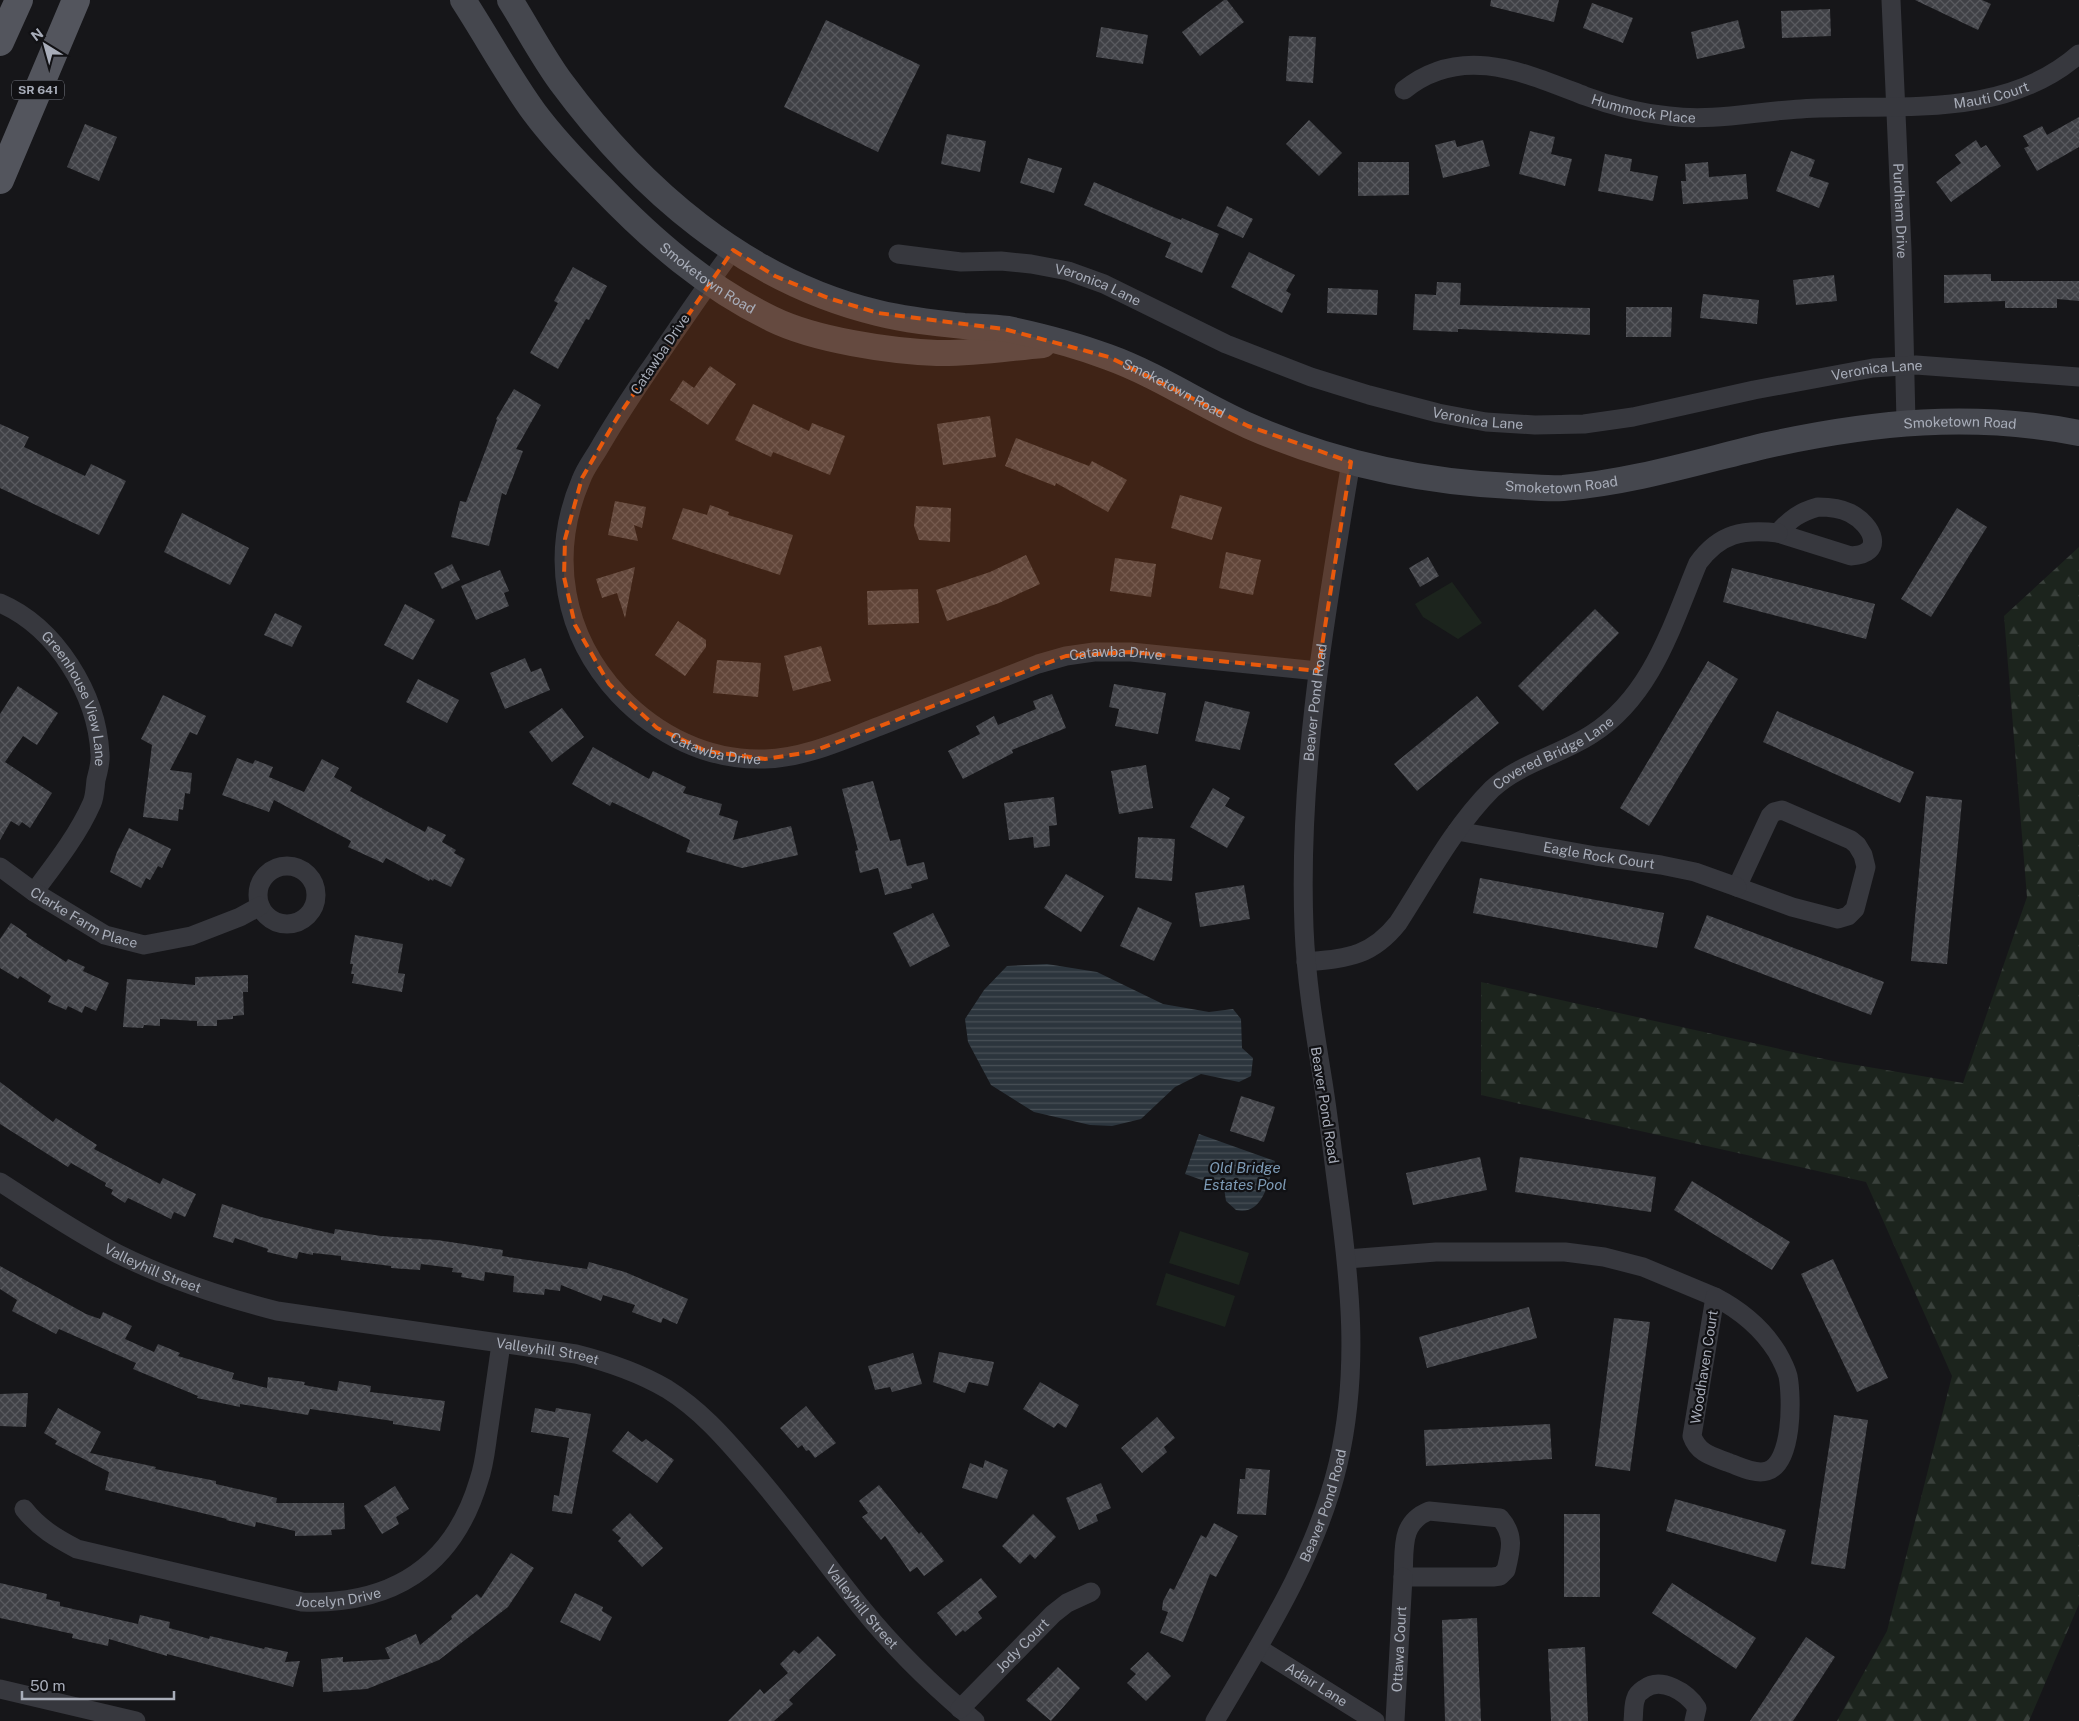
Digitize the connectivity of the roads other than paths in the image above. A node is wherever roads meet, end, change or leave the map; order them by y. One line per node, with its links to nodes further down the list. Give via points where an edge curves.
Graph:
1 (76, 0): 10 (main road, SR 641)
2 (463, 0): 13 (main road, Smoketown Road, via 534,112 578,163 624,212)
3 (510, 0): 11 (main road, Smoketown Road, via 558,78 626,160 704,231)
4 (1891, 0): 9 (street, Purdham Drive)
5 (14, 4): 6 (main road)
6 (0, 42)
7 (2079, 54): 9 (street, Mauti Court, via 2028,86 2006,93 1964,102)
8 (1404, 90): 9 (street, Hummock Place, via 1430,73 1450,66 1473,64 1536,77 1587,97 1670,116 1712,118 1845,106)
9 (1896, 108): 15 (street, Purdham Drive)
10 (0, 180)
11 (733, 250): 13 (street, Catawba Drive); 14 (main road, Smoketown Road, via 775,276 870,311 924,322 1004,328)
12 (898, 254): 15 (street, Veronica Lane, via 961,262 1001,261 1068,271 1104,284 1226,344 1311,377 1438,414 1486,422 1535,425 1633,417 1754,390)
13 (709, 283): 14 (main road, Smoketown Road, via 773,319 848,342 939,353); 22 (street, Catawba Drive, via 617,418 582,478 571,508 565,539 564,577 569,608 590,657 631,708 657,728 706,751 735,758 765,759 811,752 1066,656 1131,652)
14 (1064, 343): 19 (main road, Smoketown Road, via 1144,372 1248,426 1306,449)
15 (1905, 365): 16 (street, Veronica Lane); 17 (street, Purdham Drive)
16 (2079, 377)
17 (1906, 422): 18 (main road, Smoketown Road, via 2010,423); 19 (main road, Smoketown Road, via 1768,446 1625,480 1560,488 1482,485)
18 (2079, 434)
19 (1351, 462): 22 (street, Beaver Pond Road)
20 (1778, 533): 23 (street, Covered Bridge Lane, via 1741,532 1724,538 1707,551 1698,563 1659,656 1635,696 1592,735 1518,771 1494,787)
21 (0, 603): 26 (street, Greenhouse View Lane, via 32,621 71,664 94,714 101,756 92,802 66,848)
22 (1318, 671): 28 (street, Beaver Pond Road, via 1305,802 1302,875)
23 (1458, 831): 25 (street, Eagle Rock Court, via 1661,865 1695,872); 28 (street, Covered Bridge Lane, via 1398,923 1382,940 1369,950 1351,957)
24 (0, 867): 26 (street, Clarke Farm Place)
25 (1737, 887): 25 (street, Eagle Rock Court, via 1838,919 1848,916 1858,903 1866,867 1857,844 1782,810 1770,816)
26 (34, 892): 27 (street, Clarke Farm Place, via 105,935 144,945 191,936)
27 (260, 906)
28 (1306, 962): 30 (street, Beaver Pond Road)
29 (0, 1182): 32 (street, Valleyhill Street, via 66,1225 119,1254 174,1279 230,1299 277,1311)
30 (1347, 1259): 31 (street, Woodhaven Court, via 1436,1252 1565,1252 1643,1267); 36 (street, Beaver Pond Road, via 1352,1366 1345,1431 1337,1467 1304,1561)
31 (1715, 1297): 31 (street, Woodhaven Court, via 1692,1436 1704,1454 1756,1472 1768,1471 1783,1458 1789,1428 1787,1375 1758,1327 1734,1307)
32 (501, 1344): 33 (street, Jocelyn Drive, via 484,1461 470,1504 443,1549 422,1570 386,1591 330,1603 302,1602 77,1549 36,1524); 38 (street, Valleyhill Street, via 576,1354 610,1363 667,1389 696,1410 768,1487 861,1607 907,1658)
33 (24, 1509)
34 (1403, 1577): 34 (street, Ottawa Court, via 1406,1533 1418,1516 1429,1511 1456,1513 1500,1518 1507,1525 1512,1546 1506,1570 1500,1576); 43 (street, Ottawa Court)
35 (1091, 1592): 38 (street, Jody Court, via 1067,1603 1053,1614)
36 (1258, 1648): 41 (street, Beaver Pond Road); 42 (street, Adair Lane)
37 (0, 1689): 39 (street)
38 (960, 1709): 40 (street, Valleyhill Street)
39 (136, 1721)
40 (975, 1721)
41 (1215, 1721)
42 (1375, 1721)
43 (1395, 1721)
44 (1633, 1721): 45 (street, via 1636,1697 1648,1685 1659,1683 1670,1686 1693,1702 1697,1708)
45 (1694, 1721)

